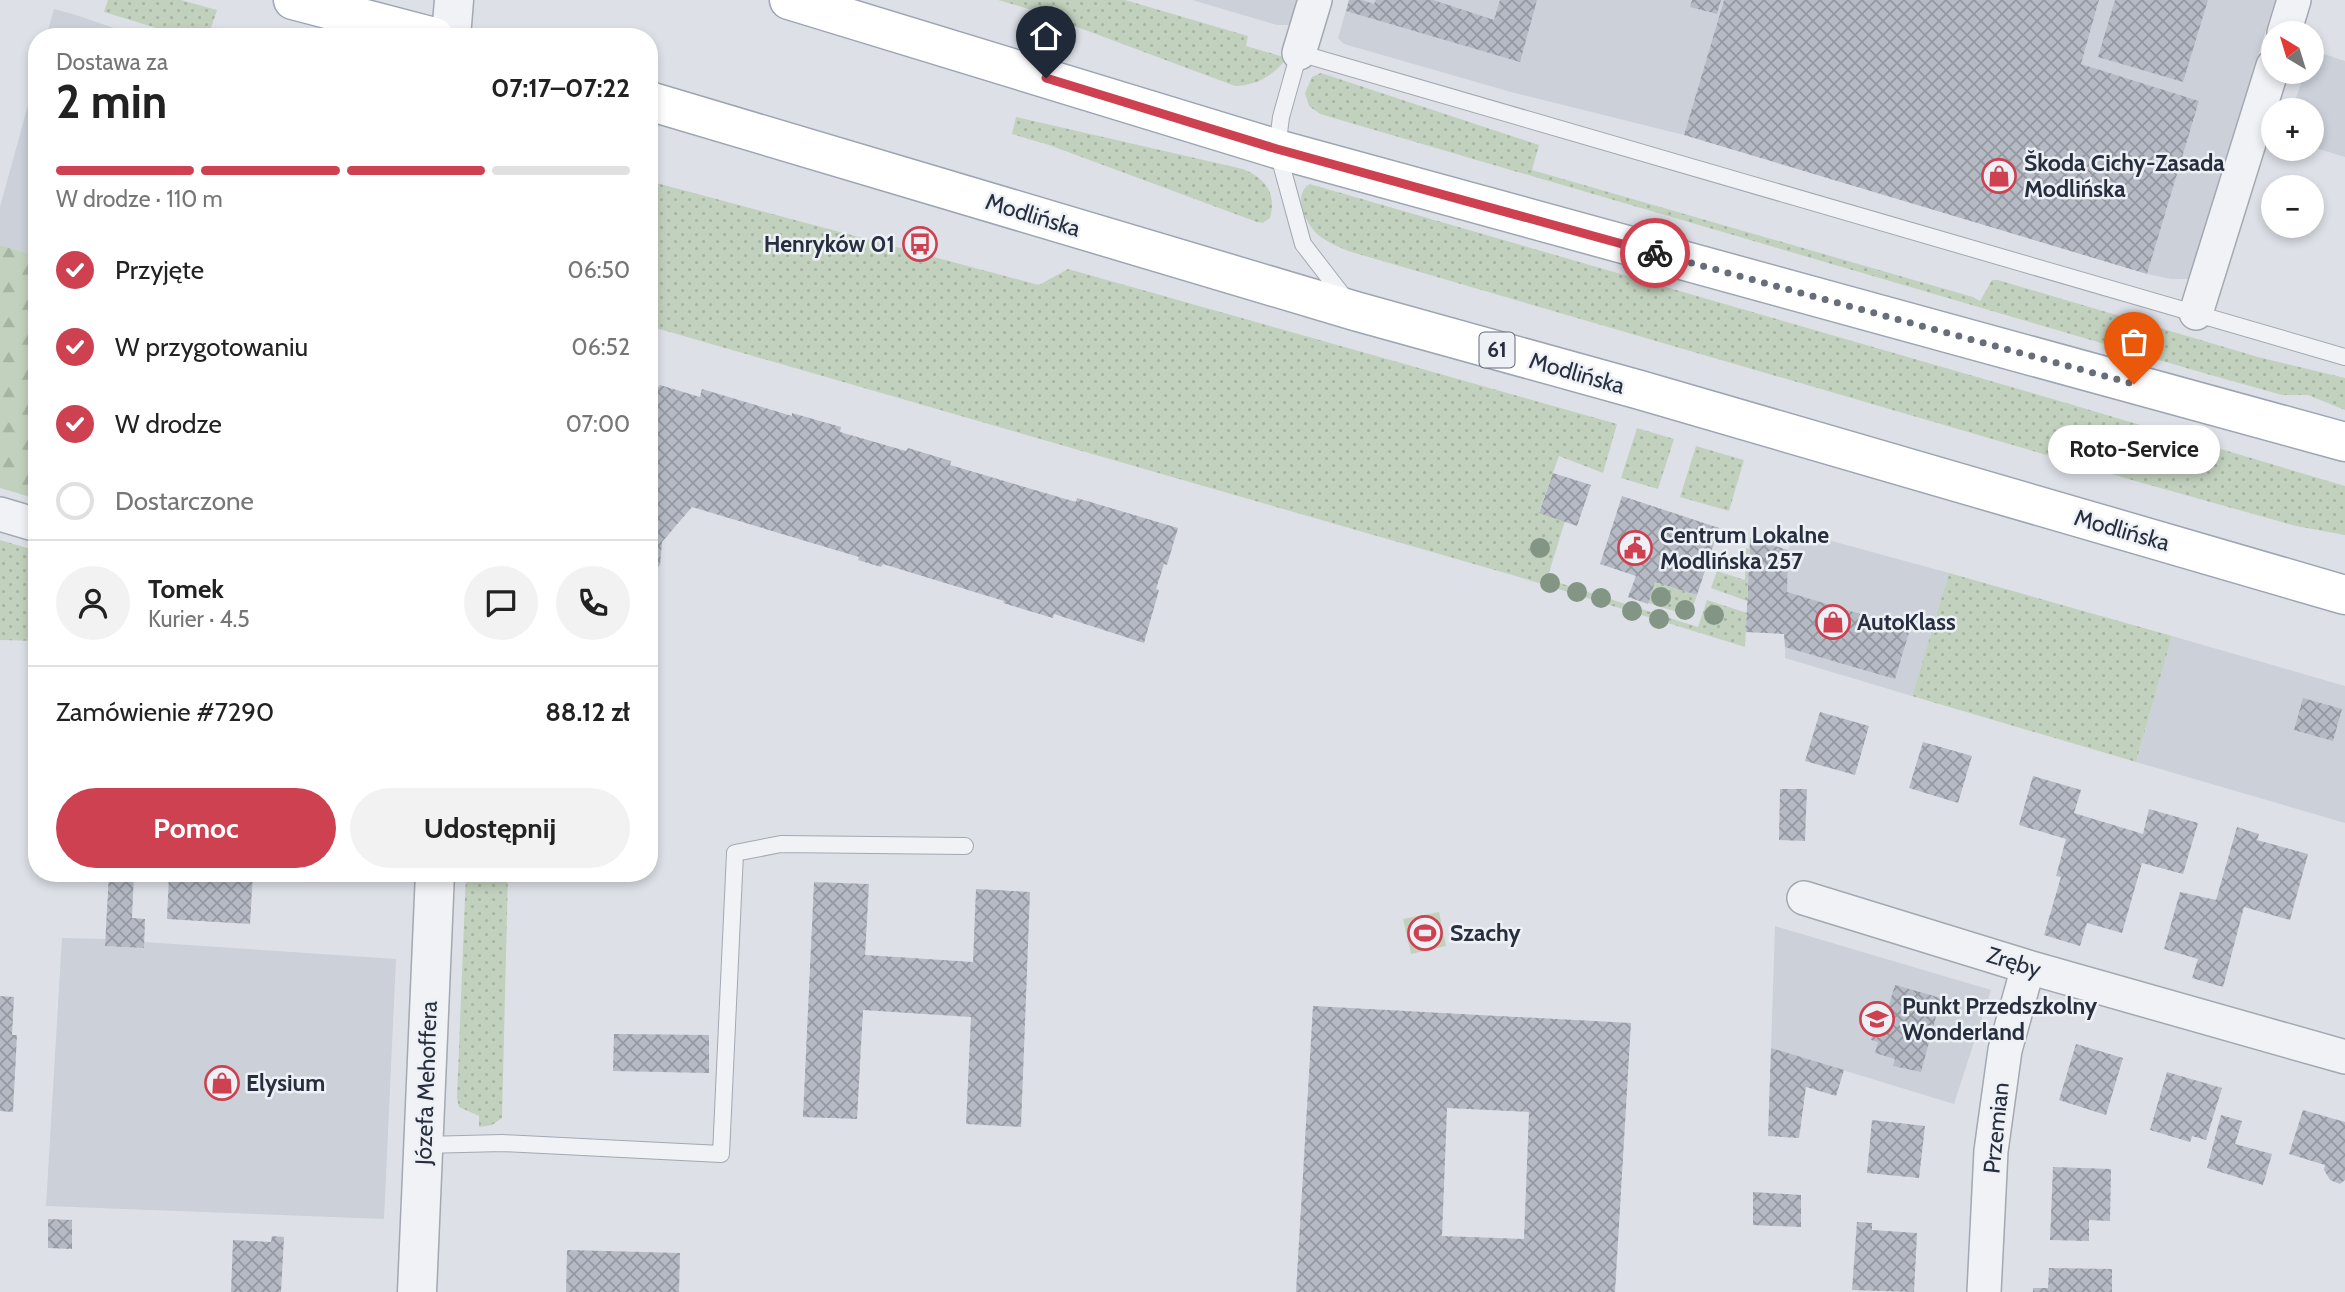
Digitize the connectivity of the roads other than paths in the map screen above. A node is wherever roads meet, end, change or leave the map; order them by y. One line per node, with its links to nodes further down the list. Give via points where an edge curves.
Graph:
1 (293, 0): 7 (main road)
2 (454, 0): 8 (street)
3 (789, 0): 12 (main road)
4 (1315, 0): 9 (street)
5 (2294, 0): 6 (street)
6 (2288, 21)
7 (400, 28)
8 (452, 28)
9 (1299, 53): 12 (lane); 14 (lane)
10 (2267, 84): 14 (street)
11 (658, 104): 13 (main road, Modlińska / 61)
12 (1277, 149): 13 (lane, via 1303,244); 16 (main road)
13 (1355, 310): 19 (main road, Modlińska / 61)
14 (2196, 313): 15 (lane)
15 (2345, 357)
16 (2345, 442)
17 (0, 514): 18 (street)
18 (28, 522)
19 (2345, 595)
20 (965, 846): 25 (lane, via 781,844 736,853 721,1154 515,1143)
21 (435, 882): 25 (street, Józefa Mehoffera)
22 (1804, 898): 23 (street, Zręby)
23 (2028, 967): 24 (street, Zręby); 27 (street, Przemian, via 2005,1050 1991,1151)
24 (2345, 1058)
25 (424, 1145): 26 (street, Józefa Mehoffera)
26 (417, 1292)
27 (1984, 1292)

